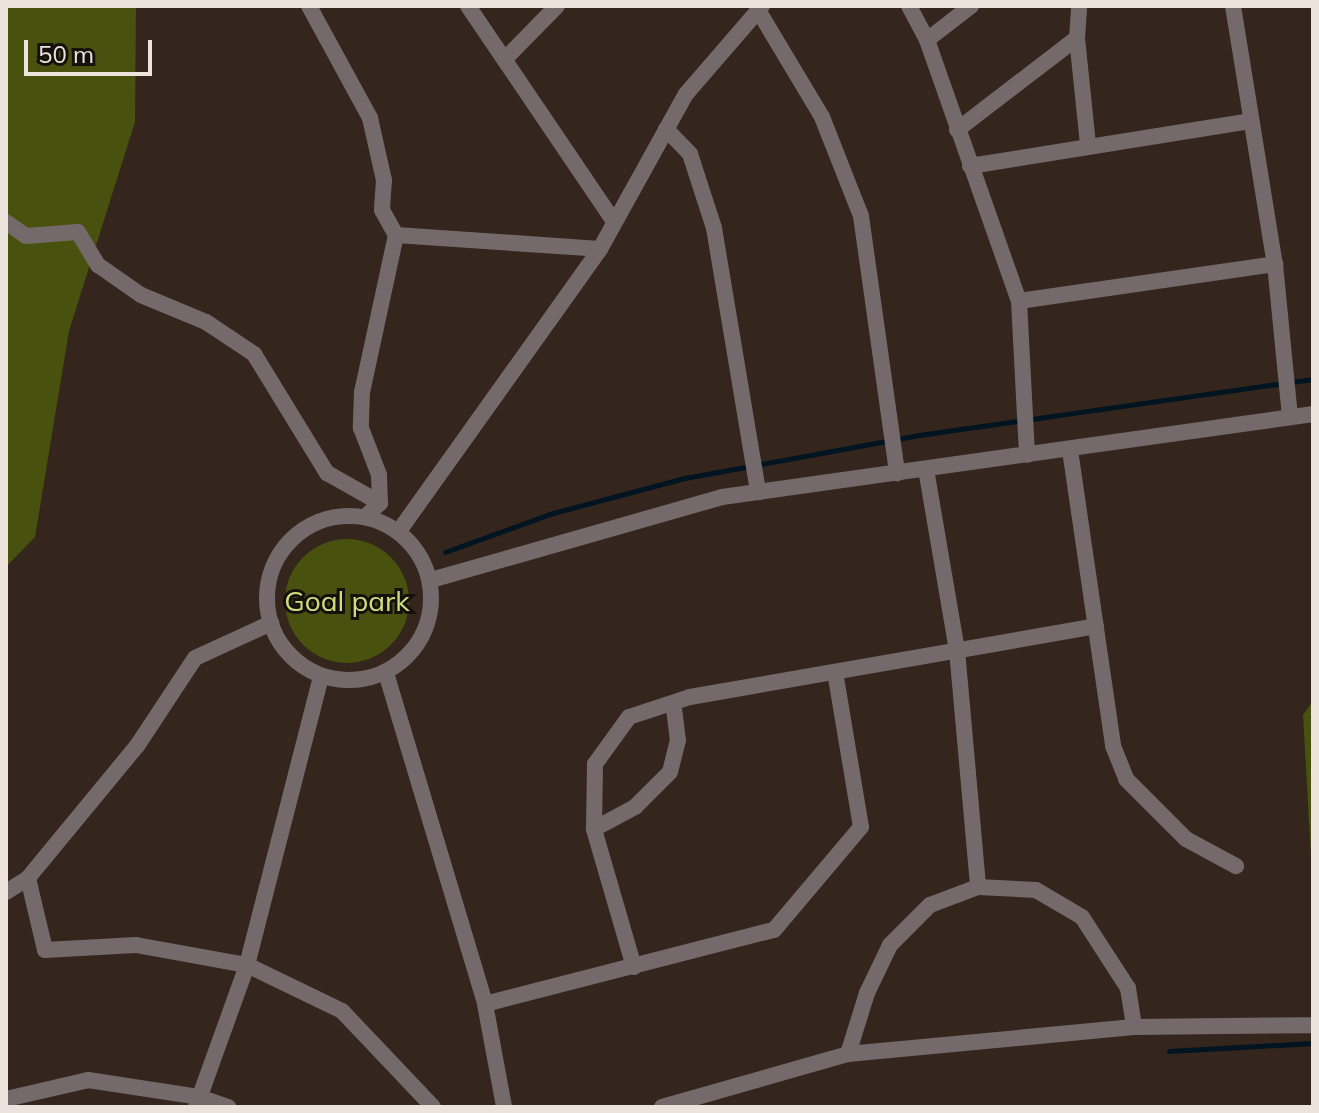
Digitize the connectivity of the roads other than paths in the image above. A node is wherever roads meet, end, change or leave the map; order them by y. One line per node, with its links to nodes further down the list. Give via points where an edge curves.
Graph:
1 (309, 6): 19 (street, via 370,118 384,180 382,210)
2 (468, 6): 11 (street)
3 (557, 6): 11 (street)
4 (909, 6): 10 (street)
5 (971, 6): 10 (street)
6 (1079, 6): 9 (street)
7 (1233, 6): 12 (street)
8 (760, 8): 13 (street, via 686,94); 28 (street, via 822,117 861,216)
9 (1077, 38): 14 (street); 15 (street)
10 (927, 40): 14 (street)
11 (505, 59): 17 (street)
12 (1251, 121): 15 (street); 21 (street)
13 (666, 129): 17 (street); 29 (street, via 690,154 714,228)
14 (957, 130): 16 (street)
15 (1088, 145): 16 (street)
16 (970, 166): 22 (street)
17 (613, 220): 20 (street)
18 (6, 222): 30 (street, via 26,236 78,232 98,265 141,295 206,322 254,354 327,473)
19 (396, 235): 20 (street); 30 (street, via 362,392 361,428 379,475)
20 (600, 249): 32 (street)
21 (1275, 264): 22 (street); 24 (street)
22 (1019, 301): 26 (street)
23 (1313, 414): 24 (street)
24 (1290, 417): 25 (street)
25 (1070, 450): 26 (street); 35 (street)
26 (1027, 455): 27 (street)
27 (926, 469): 28 (street); 36 (street)
28 (897, 473): 29 (street)
29 (758, 492): 33 (street, via 722,497)
30 (380, 503): 31 (street)
31 (365, 517): 32 (street); 34 (street, via 322,520 286,545 268,584)
32 (399, 531): 33 (street, via 424,561)
33 (431, 580): 38 (street, via 432,608 425,634 408,657)
34 (271, 623): 39 (street, via 282,648); 43 (street, via 195,658 137,746)
35 (1096, 626): 36 (street); 42 (street, via 1113,746 1126,779 1186,839)
36 (957, 650): 37 (street); 44 (street)
37 (835, 672): 40 (street); 47 (street, via 861,827 774,930)
38 (386, 673): 39 (street, via 365,680); 48 (street)
39 (321, 676): 46 (street)
40 (673, 703): 41 (street, via 678,741 670,772 635,807); 41 (street, via 629,717 595,764)
41 (594, 829): 47 (street)
42 (1236, 866)
43 (28, 878): 45 (street); 46 (street, via 45,950 136,945)
44 (978, 887): 50 (street, via 1036,890 1082,917 1128,988); 51 (street, via 930,905 890,945 867,993)
45 (6, 892)
46 (247, 965): 53 (street); 55 (street, via 342,1011)
47 (634, 967): 48 (street)
48 (485, 1004): 56 (street)
49 (1313, 1025): 50 (street)
50 (1134, 1027): 51 (street)
51 (848, 1054): 57 (street)
52 (6, 1099): 53 (street, via 88,1080)
53 (198, 1102): 54 (street)
54 (228, 1107)
55 (433, 1107)
56 (504, 1107)
57 (662, 1107)

